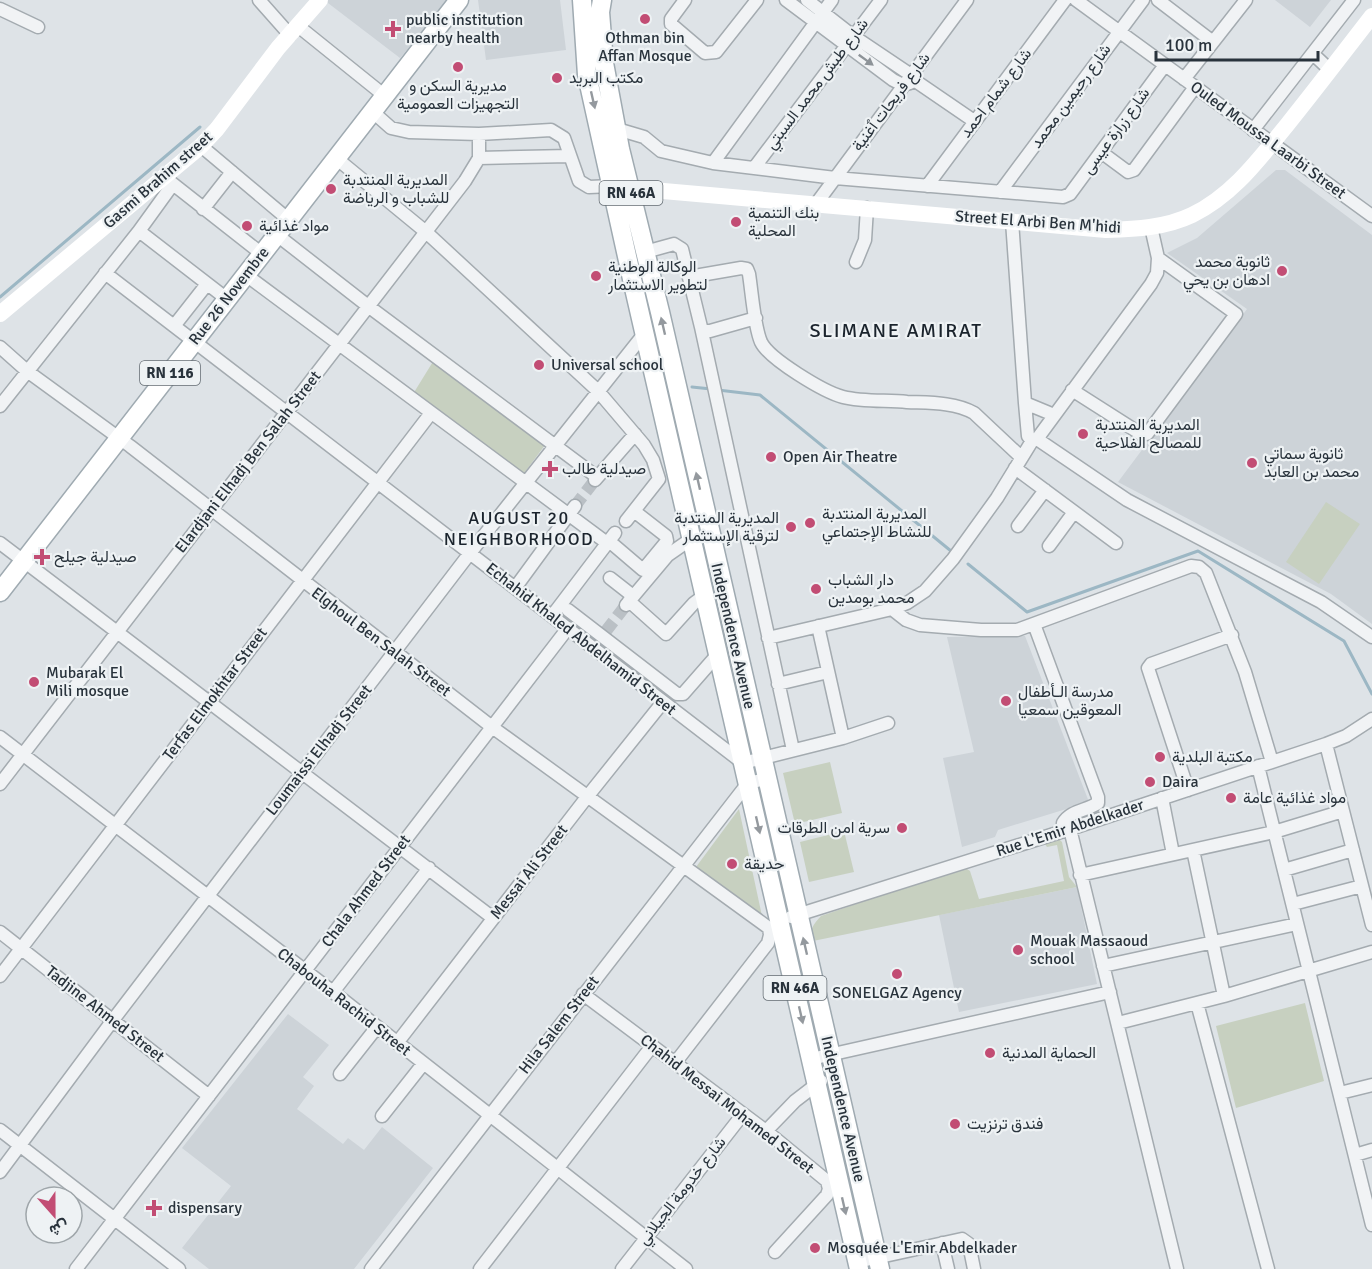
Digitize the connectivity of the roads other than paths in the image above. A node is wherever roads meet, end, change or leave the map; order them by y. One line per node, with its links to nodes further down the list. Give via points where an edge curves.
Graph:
1 (260, 0): 23 (street)
2 (320, 0): 23 (street, Gasmi Brahim street)
3 (459, 0): 32 (main road, Rue 26 Novembre / RN 116)
4 (582, 0): 50 (main road, Independence Avenue / RN 46A, one-way to 50, via 587,75)
5 (602, 0): 35 (main road, Independence Avenue / RN 46A, via 604,63)
6 (685, 0): 7 (street, via 671,24 711,54)
7 (756, 0)
8 (786, 0): 21 (street)
9 (807, 0): 21 (street)
10 (832, 0): 21 (street)
11 (881, 0): 25 (street, شارع طبش محمد السبتي)
12 (966, 0): 30 (street, شارع فريحات ٱغنية)
13 (1065, 0): 34 (street, شارع شمام احمد)
14 (1076, 0): 24 (street, Ouled Moussa Laarbi Street)
15 (1143, 0): 24 (street, شارع رحيمين محمد)
16 (1158, 0): 26 (street)
17 (1246, 0): 26 (street)
18 (1354, 0): 27 (street)
19 (0, 9): 22 (street)
20 (1372, 16): 29 (street, Street El Arbi Ben M'hidi)
21 (819, 18): 25 (street); 44 (street)
22 (38, 27)
23 (294, 31): 32 (street); 39 (street, Gasmi Brahim street)
24 (1118, 31): 28 (street, Ouled Moussa Laarbi Street); 51 (street, شارع رحيمين محمد)
25 (850, 41): 30 (street, via 893,80); 45 (street, شارع طبش محمد السبتي)
26 (1213, 42): 31 (street)
27 (1313, 54): 29 (street); 36 (street)
28 (1165, 65): 31 (street, Ouled Moussa Laarbi Street); 40 (street, شارع زرارة عيسى)
29 (1330, 69): 38 (street, Street El Arbi Ben M'hidi)
30 (911, 80): 34 (street); 47 (street, شارع فريحات ٱغنية)
31 (1190, 83): 36 (street, Ouled Moussa Laarbi Street); 40 (street, via 1131,172)
32 (385, 96): 33 (main road, Rue 26 Novembre / RN 116)
33 (373, 112): 37 (street, via 391,128 409,132); 41 (main road, Rue 26 Novembre / RN 116)
34 (974, 121): 49 (street, شارع شمام احمد)
35 (617, 129): 44 (street, via 644,137 661,152); 50 (main road, Independence Avenue / RN 46A)
36 (1253, 130): 38 (street, Ouled Moussa Laarbi Street)
37 (479, 134): 42 (street, via 551,130 564,138); 43 (street)
38 (1272, 144): 55 (street, Ouled Moussa Laarbi Street); 58 (street, Street El Arbi Ben M'hidi, via 1237,184 1212,204 1190,216)
39 (201, 146): 46 (street); 48 (street, Gasmi Brahim street)
40 (1101, 152): 51 (street, شارع زرارة عيسى, via 1067,196)
41 (338, 156): 56 (main road, Rue 26 Novembre / RN 116); 60 (street)
42 (570, 156): 43 (street); 50 (street, via 582,184)
43 (479, 158): 60 (street, Elardjani Elhadj Ben Salah Street)
44 (713, 163): 45 (street)
45 (754, 168): 47 (street)
46 (232, 172): 54 (street); 56 (street)
47 (835, 178): 49 (street); 52 (street, شارع فريحات ٱغنية)
48 (169, 180): 54 (street); 59 (street); 72 (street, Gasmi Brahim street)
49 (927, 186): 51 (street)
50 (621, 187): 52 (street, Street El Arbi Ben M'hidi); 62 (main road, Independence Avenue / RN 46A); 76 (main road, Independence Avenue / RN 46A)
51 (1000, 192)
52 (816, 204): 53 (street, Street El Arbi Ben M'hidi)
53 (867, 208): 57 (street, Street El Arbi Ben M'hidi); 65 (street, via 865,240)
54 (203, 209): 63 (street)
55 (1372, 216)
56 (289, 220): 61 (main road, Rue 26 Novembre / RN 116)
57 (1012, 221): 58 (street, Street El Arbi Ben M'hidi, via 1106,230); 83 (street)
58 (1151, 227): 64 (street)
59 (139, 231): 66 (street); 69 (street)
60 (426, 232): 71 (street, Elardjani Elhadj Ben Salah Street); 82 (street)
61 (277, 235): 63 (main road, Rue 26 Novembre / RN 116); 71 (street)
62 (645, 252): 68 (street, via 679,245); 138 (main road, Independence Avenue / RN 46A, one-way to 62)
63 (262, 254): 67 (main road, Rue 26 Novembre / RN 116)
64 (1158, 258): 81 (street, via 1151,284); 81 (street, via 1236,314 1147,434 1141,434)
65 (856, 262)
66 (105, 273): 74 (street, Echahid Khaled Abdelhamid Street); 80 (street)
67 (246, 275): 70 (main road, Rue 26 Novembre / RN 116); 78 (street)
68 (689, 277): 73 (street, via 747,269); 75 (street)
69 (207, 284): 70 (street); 74 (street)
70 (227, 299): 77 (main road, Rue 26 Novembre / RN 116)
71 (368, 306): 78 (street, Elardjani Elhadj Ben Salah Street); 91 (street)
72 (0, 314)
73 (756, 318): 75 (street, via 710,332); 92 (street, via 762,345 775,359 828,391 844,397 966,409)
74 (174, 326): 77 (street, Echahid Khaled Abdelhamid Street)
75 (701, 327): 123 (street)
76 (644, 334): 82 (street, Loumaissi Elhadj Street); 101 (main road, Independence Avenue / RN 46A)
77 (194, 341): 85 (street, Echahid Khaled Abdelhamid Street); 89 (main road, Rue 26 Novembre / RN 116)
78 (339, 344): 85 (street, Elardjani Elhadj Ben Salah Street); 86 (street)
79 (0, 347): 80 (street, Elghoul Ben Salah Street)
80 (27, 371): 84 (street); 89 (street, Elghoul Ben Salah Street)
81 (1072, 390): 87 (street)
82 (598, 391): 88 (street); 91 (street, Loumaissi Elhadj Street)
83 (1025, 403): 87 (street); 90 (street, via 1028,436)
84 (0, 406)
85 (286, 412): 93 (street, Echahid Khaled Abdelhamid Street); 97 (street, Elardjani Elhadj Ben Salah Street)
86 (431, 413): 93 (street, Terfas Elmokhtar Street); 94 (street)
87 (1054, 415): 90 (street)
88 (635, 434): 91 (street, via 596,479); 100 (street, via 653,460 659,479 630,516 666,536 667,541 643,570)
89 (119, 439): 97 (street, Elghoul Ben Salah Street); 106 (main road, Rue 26 Novembre / RN 116)
90 (1035, 440): 92 (street); 122 (street, via 1127,500 1321,602)
91 (556, 445): 94 (street, Loumaissi Elhadj Street)
92 (1018, 463): 95 (street); 114 (street, via 942,573 924,591)
93 (378, 482): 105 (street, Echahid Khaled Abdelhamid Street); 109 (street, Terfas Elmokhtar Street)
94 (525, 484): 96 (street); 105 (street, Loumaissi Elhadj Street)
95 (1045, 490): 98 (street); 99 (street)
96 (572, 510): 100 (street); 110 (street)
97 (210, 511): 109 (street, Elghoul Ben Salah Street); 120 (street, Elardjani Elhadj Ben Salah Street)
98 (1074, 512): 103 (street); 104 (street)
99 (1018, 526)
100 (611, 539): 107 (street)
101 (680, 542): 112 (main road, Independence Avenue / RN 46A); 113 (street)
102 (0, 543): 106 (street)
103 (1116, 543)
104 (1049, 546)
105 (470, 553): 110 (street, Echahid Khaled Abdelhamid Street); 124 (street, Loumaissi Elhadj Street)
106 (24, 561): 111 (main road, Rue 26 Novembre / RN 116); 120 (street)
107 (592, 565): 113 (street); 116 (street)
108 (639, 574): 113 (street)
109 (302, 581): 124 (street, Elghoul Ben Salah Street); 128 (street, Terfas Elmokhtar Street)
110 (515, 588): 116 (street, Echahid Khaled Abdelhamid Street)
111 (0, 592)
112 (705, 595): 113 (street, via 666,634); 125 (main road, Independence Avenue / RN 46A)
113 (629, 599)
114 (892, 609): 117 (street, via 920,625 1017,630); 118 (street)
115 (568, 610): 125 (street, via 604,633 680,695)
116 (552, 616): 119 (street, Echahid Khaled Abdelhamid Street)
117 (1034, 624): 121 (street, via 1191,566 1206,573); 149 (street, via 1098,797 1094,806 1069,814 1063,823)
118 (818, 626): 123 (street); 126 (street)
119 (568, 628): 129 (street, Echahid Khaled Abdelhamid Street); 132 (street, Chala Ahmed Street)
120 (117, 632): 128 (street); 137 (street, Elardjani Elhadj Ben Salah Street)
121 (1232, 635): 139 (street); 144 (street, via 1148,668)
122 (1372, 637)
123 (768, 638): 127 (street)
124 (395, 651): 132 (street, Elghoul Ben Salah Street); 141 (street, Loumaissi Elhadj Street)
125 (718, 654): 138 (main road, Independence Avenue / RN 46A)
126 (828, 672): 127 (street); 134 (street)
127 (778, 684): 136 (street)
128 (209, 702): 141 (street); 148 (street, Terfas Elmokhtar Street)
129 (663, 702): 138 (street, Echahid Khaled Abdelhamid Street); 145 (street, Messai Ali Street)
130 (1372, 719): 135 (street, Rue L'Emir Abdelkader)
131 (888, 723): 134 (street)
132 (492, 727): 145 (street, Elghoul Ben Salah Street); 151 (street, Chala Ahmed Street)
133 (0, 737): 137 (street, Chabouha Rachid Street)
134 (843, 738): 136 (street)
135 (1326, 744): 139 (street, Rue L'Emir Abdelkader); 147 (street)
136 (793, 750): 138 (street)
137 (23, 754): 143 (street, Elardjani Elhadj Ben Salah Street); 148 (street, Chabouha Rachid Street)
138 (752, 761): 142 (main road, Independence Avenue / RN 46A)
139 (1272, 762): 140 (street, Rue L'Emir Abdelkader)
140 (1258, 766): 144 (street, Rue L'Emir Abdelkader); 150 (street)
141 (301, 772): 151 (street); 160 (street, Loumaissi Elhadj Street)
142 (757, 781): 155 (street, Hila Salem Street); 162 (main road, Independence Avenue / RN 46A); 165 (main road, Independence Avenue / RN 46A, one-way to 165)
143 (0, 784)
144 (1188, 790): 146 (street, Rue L'Emir Abdelkader)
145 (587, 797): 155 (street, Elghoul Ben Salah Street); 163 (street, Messai Ali Street)
146 (1162, 798): 149 (street, Rue L'Emir Abdelkader); 154 (street)
147 (1343, 811): 150 (street); 153 (street)
148 (116, 826): 160 (street, Chabouha Rachid Street); 169 (street, Terfas Elmokhtar Street)
149 (1066, 830): 158 (street); 162 (street, Rue L'Emir Abdelkader)
150 (1274, 832): 152 (street); 157 (street)
151 (400, 847): 156 (street); 173 (street, Chala Ahmed Street)
152 (1193, 850): 154 (street); 168 (street)
153 (1353, 850): 157 (street); 159 (street)
154 (1173, 854): 158 (street)
155 (682, 867): 165 (street, Elghoul Ben Salah Street); 177 (street, Hila Salem Street)
156 (429, 868): 163 (street); 175 (street)
157 (1284, 870): 161 (street)
158 (1080, 875): 171 (street)
159 (1362, 886): 161 (street); 166 (street)
160 (207, 896): 173 (street, Chabouha Rachid Street); 180 (street, Loumaissi Elhadj Street)
161 (1293, 904): 164 (street)
162 (805, 912): 165 (street, Rue L'Emir Abdelkader); 185 (main road, Independence Avenue / RN 46A, one-way to 162)
163 (493, 918): 183 (street, Messai Ali Street)
164 (1297, 924): 168 (street); 172 (street)
165 (774, 925): 186 (main road, Independence Avenue / RN 46A, one-way to 186); 187 (street, via 768,943)
166 (1372, 925)
167 (0, 932): 169 (street, Tadjine Ahmed Street)
168 (1213, 942): 171 (street); 178 (street)
169 (20, 948): 174 (street, Terfas Elmokhtar Street); 180 (street, Tadjine Ahmed Street)
170 (1372, 952): 172 (street)
171 (1103, 966): 176 (street)
172 (1309, 970): 178 (street); 193 (street)
173 (305, 971): 175 (street, Chabouha Rachid Street); 194 (street, Chala Ahmed Street)
174 (0, 975)
175 (333, 992): 182 (street, Chabouha Rachid Street)
176 (1110, 992): 181 (street); 185 (street)
177 (583, 994): 184 (street, Chahid Messai Mohamed Street); 197 (street, Hila Salem Street)
178 (1224, 996): 179 (street)
179 (1197, 1003): 181 (street); 221 (street)
180 (113, 1020): 194 (street, Tadjine Ahmed Street); 200 (street, Loumaissi Elhadj Street)
181 (1118, 1023): 220 (street)
182 (377, 1027): 183 (street, Chabouha Rachid Street); 190 (street)
183 (398, 1043): 188 (street, Chabouha Rachid Street)
184 (652, 1046): 187 (street, Chahid Messai Mohamed Street); 203 (street)
185 (830, 1054): 186 (street); 189 (main road, Independence Avenue / RN 46A)
186 (811, 1059): 191 (main road, Independence Avenue / RN 46A)
187 (675, 1063): 195 (street, Chahid Messai Mohamed Street)
188 (423, 1064): 196 (street); 197 (street, Chabouha Rachid Street)
189 (835, 1072): 191 (street); 210 (main road, Independence Avenue / RN 46A)
190 (340, 1074)
191 (817, 1084): 199 (street); 211 (main road, Independence Avenue / RN 46A, one-way to 211)
192 (1372, 1085): 193 (street)
193 (1340, 1093): 202 (street)
194 (209, 1095): 205 (street, Chala Ahmed Street)
195 (742, 1114): 199 (street, Chahid Messai Mohamed Street); 207 (street, شارع خدومة الجيلاني)
196 (382, 1116)
197 (488, 1116): 203 (street, Chabouha Rachid Street); 214 (street, Hila Salem Street)
198 (0, 1130): 200 (street)
199 (766, 1131): 209 (street, Chahid Messai Mohamed Street, via 827,1181 829,1189)
200 (21, 1146): 204 (street, Loumaissi Elhadj Street); 205 (street)
201 (1372, 1150): 202 (street)
202 (1355, 1155): 206 (street)
203 (557, 1169): 207 (street, Chabouha Rachid Street); 215 (street)
204 (0, 1172)
205 (114, 1219): 212 (street, Chala Ahmed Street); 213 (street)
206 (1372, 1225)
207 (646, 1238): 216 (street, شارع خدومة الجيلاني); 217 (street, Chabouha Rachid Street)
208 (942, 1243): 210 (street); 218 (street); 219 (street, via 967,1241)
209 (775, 1252)
210 (878, 1263): 211 (street)
211 (858, 1266)
212 (76, 1269)
213 (179, 1269)
214 (371, 1269)
215 (480, 1269)
216 (622, 1269)
217 (686, 1269)
218 (948, 1269)
219 (974, 1269)
220 (1177, 1269)
221 (1268, 1269)

